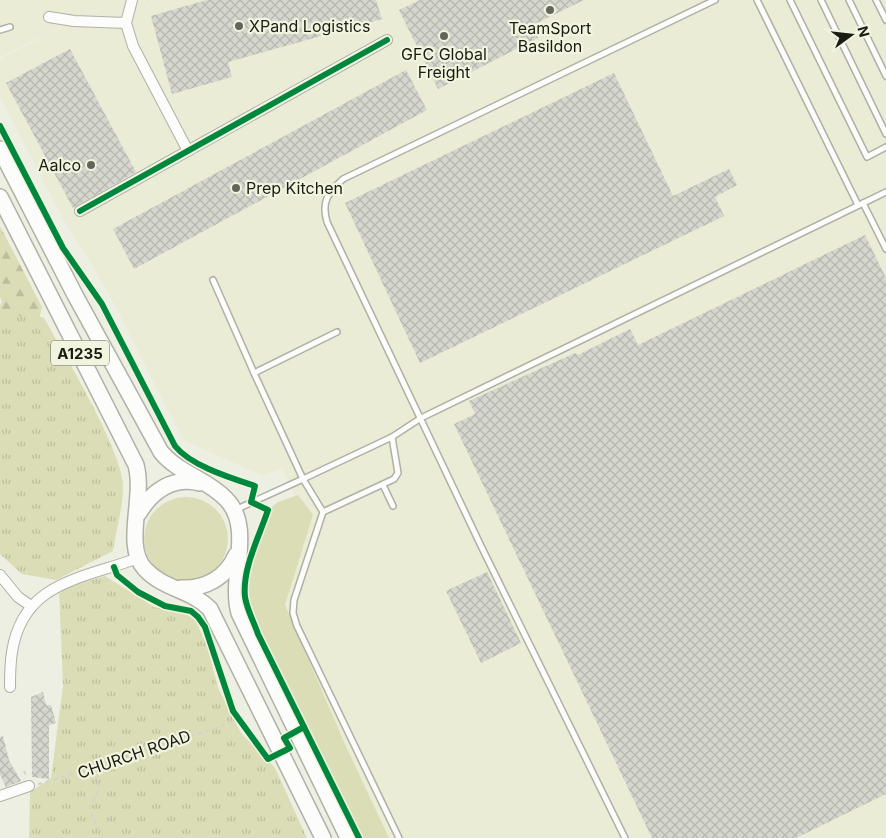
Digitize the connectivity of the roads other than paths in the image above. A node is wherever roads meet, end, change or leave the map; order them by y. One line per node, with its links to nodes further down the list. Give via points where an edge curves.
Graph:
1 (132, 0): 10 (street)
2 (715, 0): 27 (lane, via 343,179 329,192 323,204 327,222)
3 (757, 0): 21 (lane)
4 (790, 0): 16 (lane, via 867,157)
5 (821, 0): 15 (lane)
6 (849, 0): 14 (lane)
7 (876, 0): 9 (lane)
8 (49, 17): 10 (street)
9 (886, 20)
10 (126, 23): 18 (street, via 133,46)
11 (10, 26): 12 (lane)
12 (0, 30)
13 (387, 40): 18 (street)
14 (886, 76)
15 (886, 134)
16 (886, 146)
17 (0, 149): 31 (main road, A1235, via 161,452 173,464)
18 (188, 151): 22 (street)
19 (886, 192): 21 (lane)
20 (0, 197): 35 (main road, A1235, via 132,454 140,482)
21 (860, 204): 23 (lane); 27 (lane)
22 (80, 211)
23 (886, 249)
24 (213, 280): 26 (lane)
25 (336, 332): 26 (lane)
26 (254, 373): 29 (lane)
27 (420, 418): 28 (lane); 47 (lane)
28 (392, 437): 29 (lane); 30 (lane, via 398,473)
29 (303, 479): 33 (lane); 34 (lane)
30 (383, 485): 32 (lane); 34 (lane)
31 (209, 486): 33 (main road, A1235); 35 (main road, A1235, via 179,482 162,488 147,499)
32 (394, 506)
33 (234, 510): 36 (main road, via 239,523)
34 (323, 512): 46 (lane, via 294,600 293,613)
35 (138, 515): 37 (main road, A1235, via 134,541)
36 (238, 549): 39 (main road, via 225,573 213,582 199,587); 45 (main road, via 236,598 242,622)
37 (138, 558): 39 (main road, via 144,569); 40 (street, via 65,582 46,591)
38 (0, 575): 40 (street, via 18,597)
39 (169, 585): 44 (main road, via 200,599 215,617)
40 (31, 606): 41 (street, via 22,621 12,652)
41 (10, 687)
42 (27, 787): 43 (street)
43 (0, 796)
44 (323, 838)
45 (348, 838)
46 (399, 838)
47 (625, 838)

